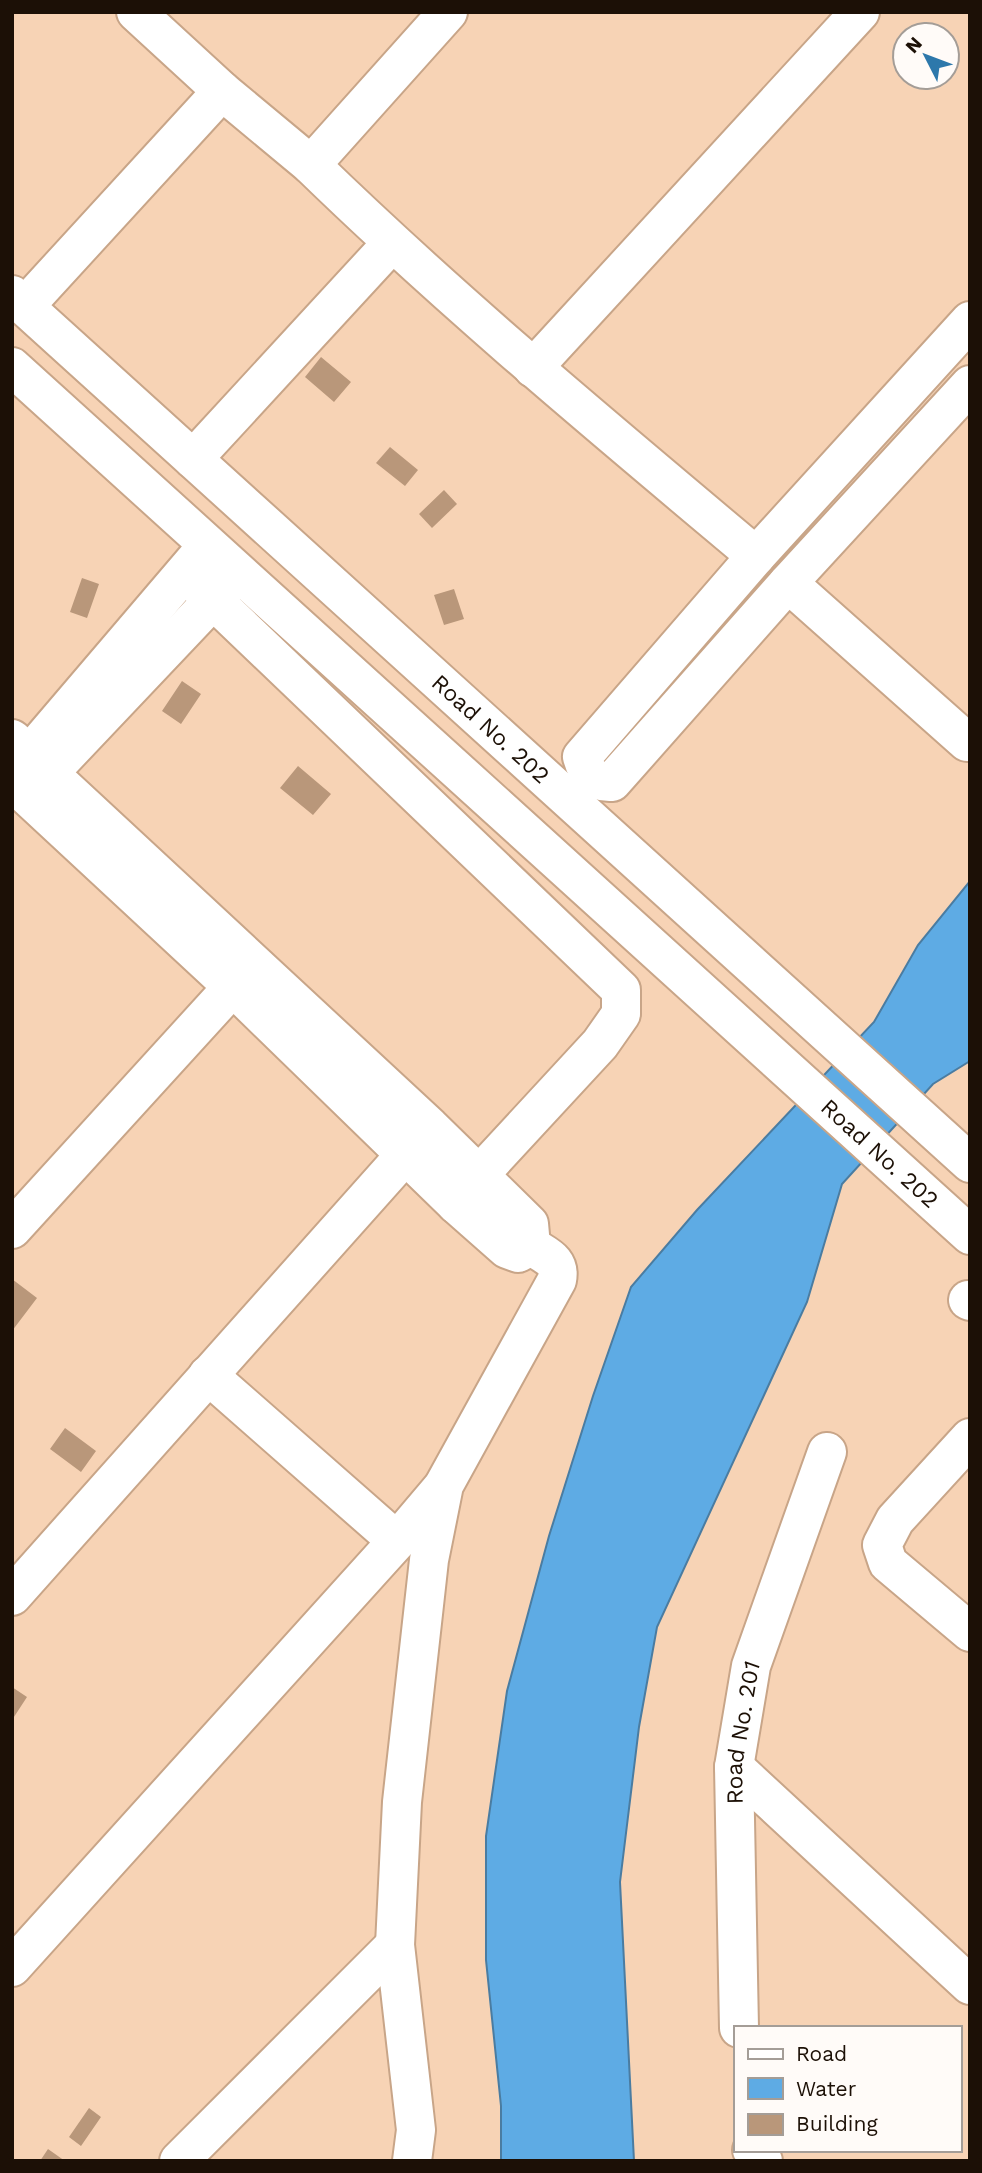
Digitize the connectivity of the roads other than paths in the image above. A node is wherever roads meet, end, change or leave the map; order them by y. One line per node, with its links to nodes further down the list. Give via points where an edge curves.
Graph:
1 (136, 12): 4 (street)
2 (448, 12): 5 (street)
3 (860, 12): 10 (street)
4 (222, 91): 5 (street); 7 (street)
5 (311, 165): 6 (street)
6 (392, 243): 10 (street); 12 (street)
7 (18, 301): 12 (street, Road No. 202)
8 (970, 321): 14 (street)
9 (12, 367): 13 (street, Road No. 202)
10 (533, 368): 14 (street)
11 (970, 385): 17 (street)
12 (193, 459): 23 (street, Road No. 202)
13 (209, 544): 15 (street, Road No. 202); 16 (street)
14 (756, 556): 17 (street, via 582,757 592,778 612,782)
15 (239, 572): 18 (street); 26 (street, Road No. 202)
16 (185, 573): 18 (street); 20 (street)
17 (788, 583): 19 (street)
18 (213, 600): 20 (street); 24 (street, via 621,990 621,1014 600,1044)
19 (967, 742)
20 (22, 776): 21 (street)
21 (244, 976): 22 (street); 25 (street)
22 (418, 1140): 24 (street); 27 (street)
23 (970, 1163)
24 (467, 1190): 30 (street, via 507,1249 518,1253 531,1246 559,1270)
25 (12, 1229)
26 (970, 1235)
27 (208, 1375): 31 (street); 32 (street)
28 (970, 1438): 33 (street, via 895,1520 882,1545 888,1563)
29 (827, 1452): 34 (street, Road No. 201, via 751,1666)
30 (444, 1485): 31 (street); 35 (street, via 429,1560 402,1802)
31 (397, 1541): 36 (street)
32 (12, 1596)
33 (970, 1632)
34 (734, 1767): 37 (street); 38 (street, Road No. 201)
35 (395, 1945): 39 (street); 40 (street, via 416,2130)
36 (12, 1967)
37 (970, 1985)
38 (739, 2026)
39 (179, 2161)
40 (412, 2161)

